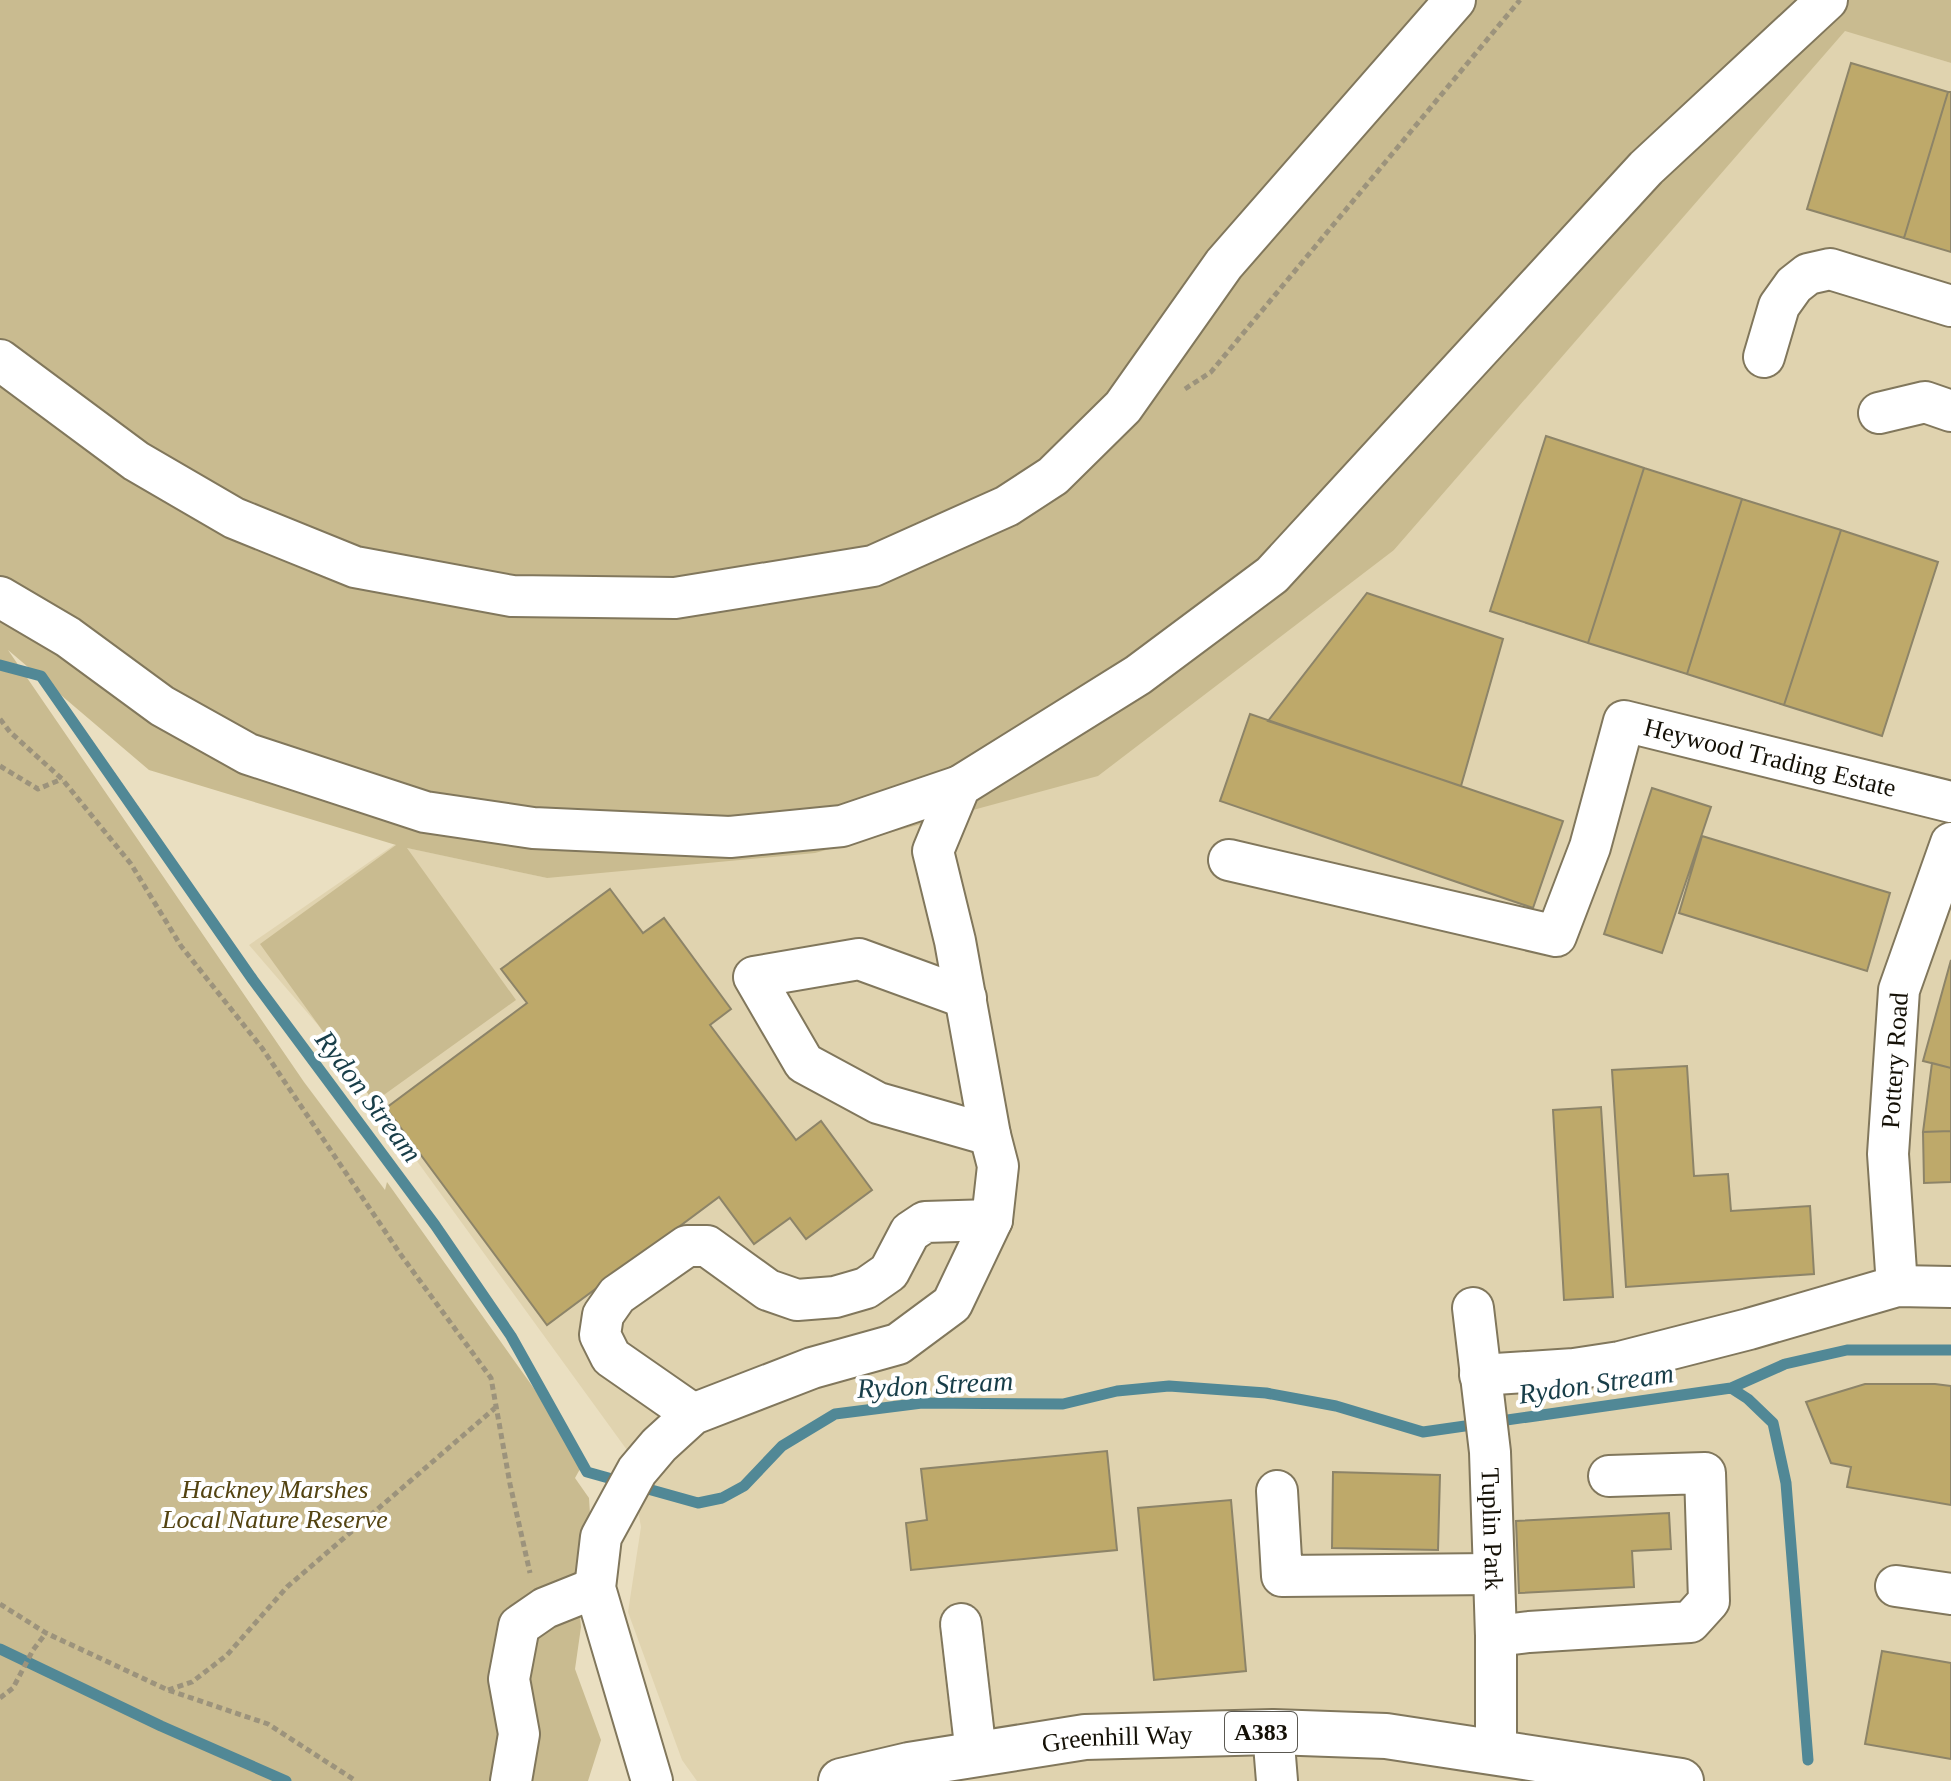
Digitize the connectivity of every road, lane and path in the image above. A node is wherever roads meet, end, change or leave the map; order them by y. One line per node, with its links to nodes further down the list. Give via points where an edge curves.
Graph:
1 (1455, 0): 6 (street, via 1224,264 1123,407 1053,476 1007,506 873,566 675,598 512,596 355,567 234,518 136,461)
2 (1520, 0): 7 (path, via 1211,372)
3 (1827, 0): 14 (street, via 1646,168 1272,575 1138,675)
4 (1951, 306): 5 (street, via 1830,269 1808,274 1779,306)
5 (1764, 357)
6 (0, 360)
7 (1185, 389)
8 (1938, 406): 9 (street)
9 (1879, 413)
10 (0, 597): 14 (street, via 68,637 162,706 248,754 425,812 533,828 730,837 842,826)
11 (0, 719): 13 (path)
12 (0, 766): 13 (path, via 38,789)
13 (62, 779): 36 (path, via 131,864 181,946 262,1048 491,1378 496,1407 287,1587 227,1655 192,1682)
14 (960, 786): 18 (street, via 933,851)
15 (1951, 802): 17 (street, Heywood Trading Estate, via 1624,721 1590,847 1556,936)
16 (1951, 843): 21 (street, Pottery Road, via 1899,990 1888,1154)
17 (1229, 860)
18 (966, 998): 19 (street); 19 (street, via 859,959 754,977 804,1063 878,1103)
19 (990, 1135): 20 (street, via 998,1166)
20 (992, 1220): 25 (street, via 952,1304 898,1344 812,1368); 25 (street, via 925,1222 910,1232 889,1272 866,1288 835,1297 797,1300 768,1290 707,1246 687,1246 617,1295 603,1315 600,1335 611,1357)
21 (1897, 1286): 22 (street); 24 (street, via 1620,1362)
22 (1951, 1287)
23 (1473, 1308): 24 (street, Tuplin Park)
24 (1480, 1375): 28 (street, Tuplin Park, via 1490,1452)
25 (693, 1414): 30 (street, via 659,1445 629,1485 601,1537)
26 (1609, 1476): 35 (street, via 1705,1473 1709,1601 1690,1622)
27 (1277, 1491): 28 (street, via 1282,1576)
28 (1493, 1574): 35 (street, Tuplin Park)
29 (1896, 1586): 31 (street)
30 (595, 1588): 42 (street, via 545,1608 519,1626 509,1679 519,1734); 43 (street)
31 (1951, 1594)
32 (0, 1604): 34 (path)
33 (961, 1624): 40 (street)
34 (46, 1633): 36 (path); 37 (path, via 13,1688)
35 (1496, 1636): 39 (street, Tuplin Park)
36 (168, 1690): 41 (path, via 268,1724)
37 (0, 1698)
38 (1273, 1732): 39 (main road, Greenhill Way / A383, via 1386,1736); 40 (main road, Greenhill Way / A383, via 1085,1737); 45 (street)
39 (1496, 1751): 46 (main road, Greenhill Way / A383)
40 (976, 1754): 44 (main road, Greenhill Way / A383)
41 (356, 1781)
42 (511, 1781)
43 (652, 1781)
44 (841, 1781)
45 (1277, 1781)
46 (1681, 1781)

